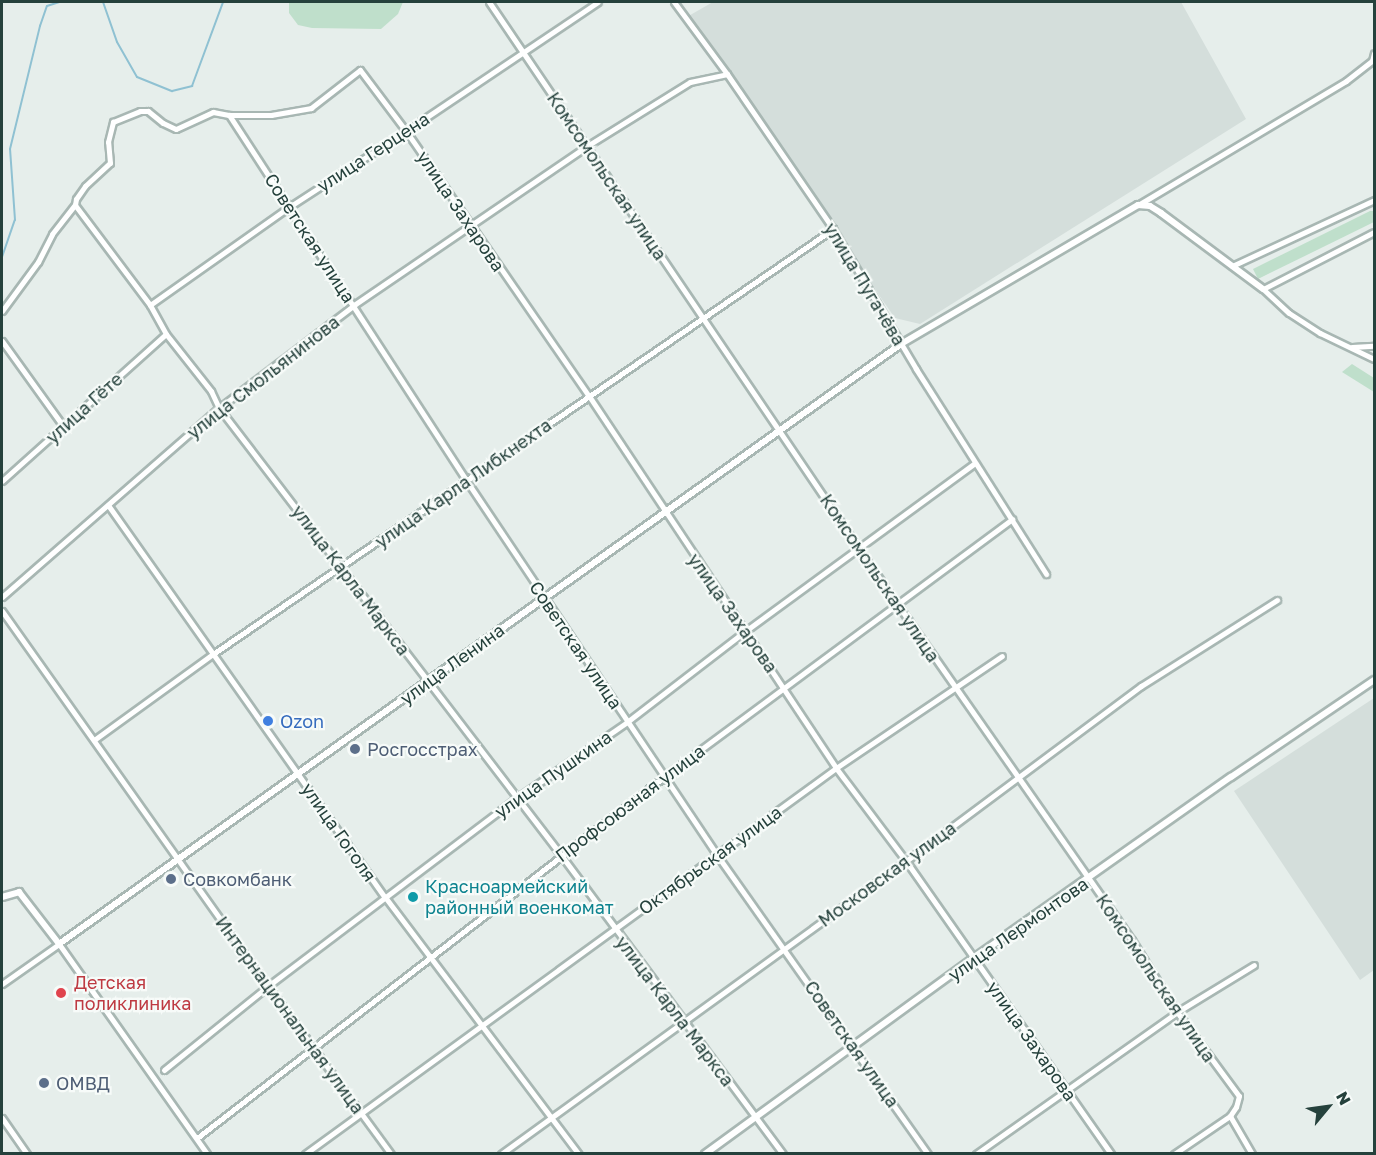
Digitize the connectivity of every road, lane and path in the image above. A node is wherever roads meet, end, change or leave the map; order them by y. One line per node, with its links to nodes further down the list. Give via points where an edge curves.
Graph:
1 (489, 2): 4 (street, Комсомольская улица)
2 (598, 2): 4 (street, улица Герцена)
3 (674, 2): 7 (street, улица Пугачёва)
4 (523, 52): 9 (street, улица Герцена); 10 (street, Комсомольская улица)
5 (1374, 53): 6 (street)
6 (1373, 63): 13 (street)
7 (727, 74): 10 (street, улица Смольянинова, via 690,82); 16 (street, улица Пугачёва)
8 (229, 115): 9 (street, улица Захарова, via 271,115 311,108 360,69); 12 (street, via 213,112 176,129 148,111 113,122 108,142 110,163 84,186); 14 (street, Советская улица)
9 (406, 131): 14 (street, улица Герцена); 15 (street, улица Захарова)
10 (587, 146): 15 (street, улица Смольянинова); 23 (street, Комсомольская улица)
11 (1374, 200): 18 (street)
12 (75, 205): 20 (street, улица Карла Маркса); 22 (street)
13 (1138, 205): 18 (street, via 1161,213); 26 (street, улица Ленина)
14 (289, 207): 20 (street, улица Герцена); 21 (street, Советская улица)
15 (471, 226): 21 (street, улица Смольянинова); 30 (street, улица Захарова)
16 (833, 230): 23 (street, улица Карла Либкнехта); 26 (street, улица Пугачёва)
17 (1374, 232): 19 (street)
18 (1232, 266): 19 (street)
19 (1263, 289): 27 (street, via 1289,313 1320,333)
20 (150, 305): 24 (street, улица Карла Маркса)
21 (354, 305): 31 (street, улица Смольянинова); 35 (street, Советская улица)
22 (2, 311)
23 (703, 317): 30 (street, улица Карла Либкнехта); 33 (street, Комсомольская улица)
24 (166, 334): 31 (street, улица Карла Маркса); 32 (street, улица Гёте)
25 (2, 341): 32 (street)
26 (901, 344): 33 (street, улица Ленина); 34 (street, улица Пугачёва)
27 (1351, 346): 28 (street); 29 (street)
28 (1374, 346)
29 (1374, 359)
30 (589, 396): 35 (street, улица Карла Либкнехта); 38 (street, улица Захарова)
31 (219, 408): 37 (street, улица Смольянинова); 41 (street, улица Карла Маркса)
32 (63, 426): 36 (street, улица Гёте)
33 (780, 432): 38 (street, улица Ленина); 40 (street, Комсомольская улица)
34 (975, 464): 39 (street, улица Пугачёва); 40 (street, улица Пушкина)
35 (466, 480): 41 (street, улица Карла Либкнехта); 44 (street, Советская улица)
36 (2, 481)
37 (108, 505): 43 (street, улица Смольянинова); 49 (street, улица Гоголя)
38 (665, 513): 44 (street, улица Ленина); 48 (street, улица Захарова)
39 (1012, 519): 42 (street, улица Пугачёва); 46 (street, Профсоюзная улица)
40 (859, 549): 46 (street, Комсомольская улица); 48 (street, улица Пушкина)
41 (341, 567): 49 (street, улица Карла Либкнехта); 52 (street, улица Карла Маркса)
42 (1046, 574)
43 (2, 597)
44 (544, 598): 52 (street, улица Ленина); 55 (street, Советская улица)
45 (1277, 600): 60 (street, Московская улица, via 1141,686)
46 (897, 603): 53 (street, Профсоюзная улица); 54 (street, Комсомольская улица)
47 (2, 611): 56 (street, Интернациональная улица)
48 (744, 632): 53 (street, улица Захарова); 55 (street, улица Пушкина)
49 (213, 654): 56 (street, улица Карла Либкнехта); 58 (street, улица Гоголя)
50 (1002, 656): 54 (street, Октябрьская улица)
51 (1374, 680): 66 (street, улица Лермонтова)
52 (427, 682): 58 (street, улица Ленина); 61 (street, улица Карла Маркса)
53 (785, 687): 57 (street, улица Захарова); 59 (street, Профсоюзная улица)
54 (954, 687): 57 (street, Октябрьская улица); 60 (street, Комсомольская улица)
55 (627, 722): 59 (street, Советская улица); 61 (street, улица Пушкина)
56 (94, 740): 64 (street, Интернациональная улица)
57 (836, 768): 63 (street, Октябрьская улица); 65 (street, улица Захарова)
58 (299, 774): 64 (street, улица Ленина); 68 (street, улица Гоголя)
59 (665, 776): 62 (street, Профсоюзная улица); 63 (street, Советская улица)
60 (1018, 778): 65 (street, Московская улица); 66 (street, Комсомольская улица)
61 (517, 798): 62 (street, улица Карла Маркса); 68 (street, улица Пушкина)
62 (561, 855): 69 (street, улица Карла Маркса); 72 (street, Профсоюзная улица)
63 (717, 855): 69 (street, Октябрьская улица); 71 (street, Советская улица)
64 (177, 859): 70 (street, улица Ленина); 76 (street, Интернациональная улица)
65 (906, 861): 71 (street, Московская улица); 73 (street, улица Захарова)
66 (1088, 879): 73 (street, улица Лермонтова); 77 (street, Комсомольская улица)
67 (2, 897): 70 (street, via 19,892)
68 (385, 897): 72 (street, улица Гоголя); 76 (street, улица Пушкина)
69 (614, 930): 78 (street, улица Карла Маркса); 79 (street, Октябрьская улица)
70 (59, 944): 75 (street, улица Ленина); 89 (street)
71 (784, 947): 78 (street, Московская улица); 81 (street, Советская улица)
72 (431, 955): 79 (street, улица Гоголя); 80 (street, Профсоюзная улица)
73 (974, 958): 81 (street, улица Лермонтова); 83 (street, улица Захарова)
74 (1254, 965): 77 (street)
75 (2, 984)
76 (268, 986): 80 (street, Интернациональная улица); 82 (street, улица Пушкина)
77 (1177, 1012): 83 (street); 85 (street, Комсомольская улица, via 1239,1096)
78 (683, 1022): 86 (street, Московская улица); 87 (street, улица Карла Маркса)
79 (483, 1026): 84 (street, Октябрьская улица); 86 (street, улица Гоголя)
80 (313, 1047): 84 (street, Интернациональная улица); 89 (street, Профсоюзная улица)
81 (854, 1048): 87 (street, улица Лермонтова); 98 (street, Советская улица)
82 (164, 1070)
83 (1066, 1090): 99 (street); 100 (street, улица Захарова)
84 (362, 1112): 92 (street, Октябрьская улица); 93 (street, Интернациональная улица)
85 (1230, 1116): 101 (street); 102 (street)
86 (553, 1117): 94 (street, Московская улица); 95 (street, улица Гоголя)
87 (755, 1117): 96 (street, улица Лермонтова); 97 (street, улица Карла Маркса)
88 (2, 1118): 90 (street)
89 (197, 1138): 91 (street)
90 (27, 1154)
91 (207, 1154)
92 (305, 1154)
93 (391, 1154)
94 (501, 1154)
95 (579, 1154)
96 (705, 1154)
97 (783, 1154)
98 (928, 1154)
99 (976, 1154)
100 (1111, 1154)
101 (1174, 1154)
102 (1252, 1154)

